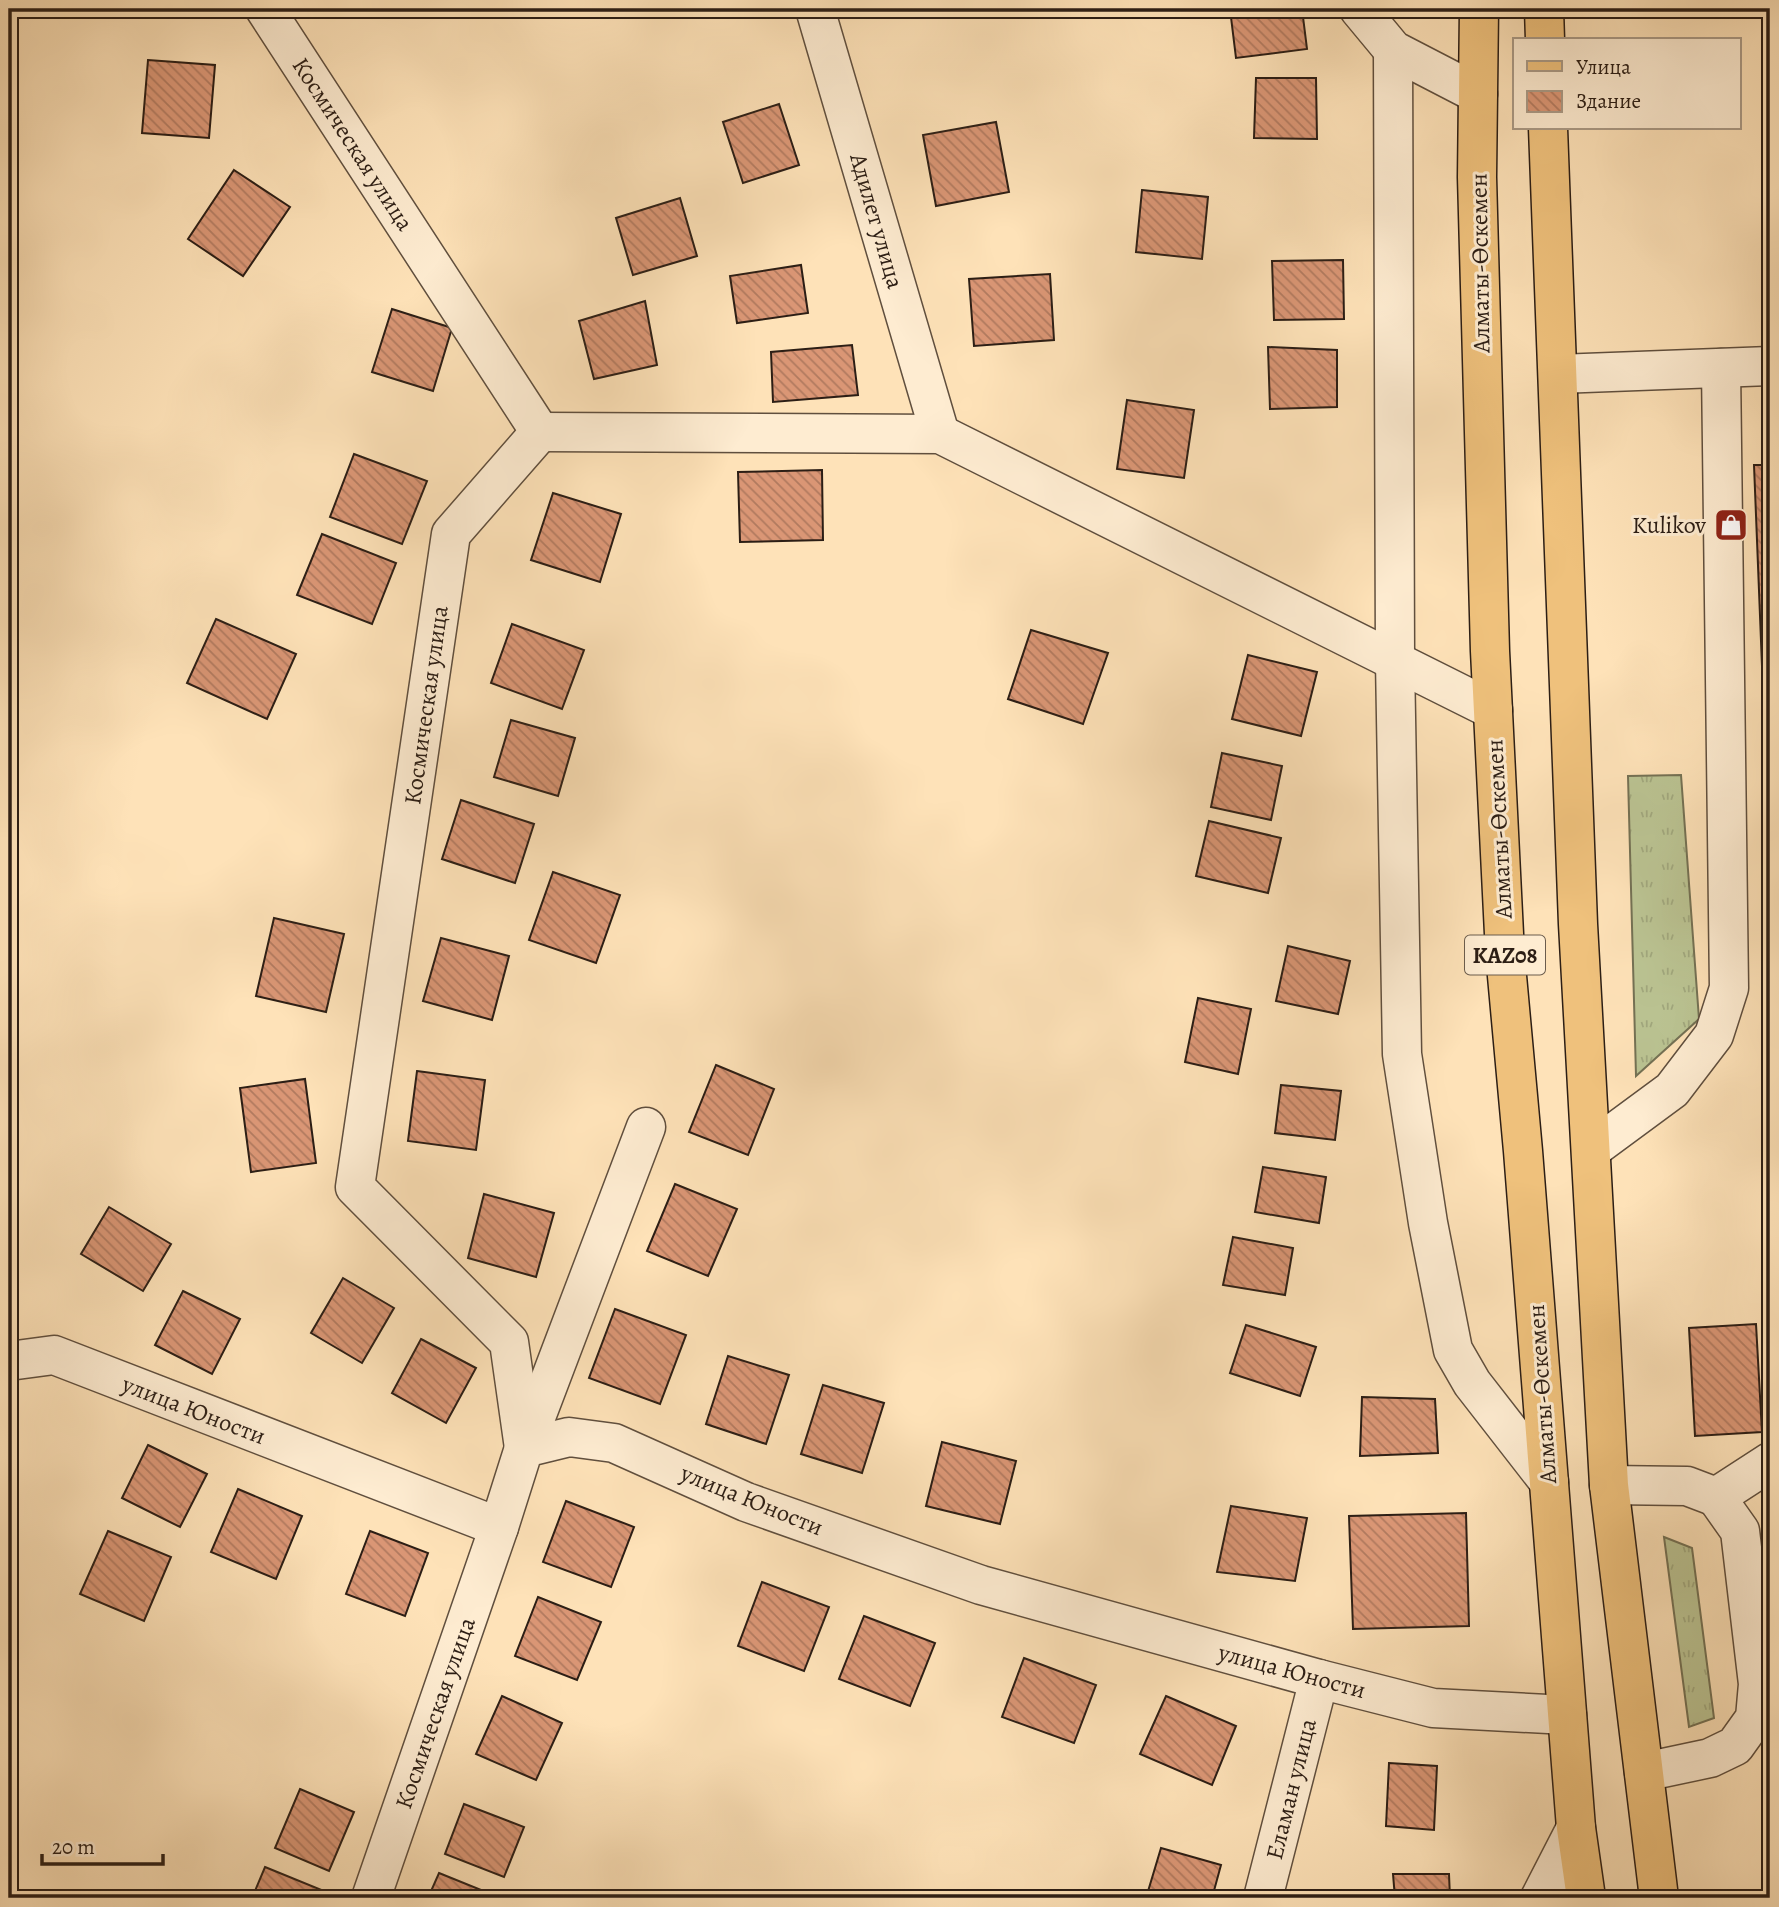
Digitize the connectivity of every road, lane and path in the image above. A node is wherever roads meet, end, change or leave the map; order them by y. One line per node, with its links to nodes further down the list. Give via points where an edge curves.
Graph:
1 (265, 9): 13 (street, Космическая улица)
2 (815, 9): 14 (street, Адилет улица)
3 (1359, 9): 7 (street)
4 (1479, 9): 8 (main road, Алматы-Өскемен / KAZ08)
5 (1544, 9): 6 (main road)
6 (1545, 38)
7 (1393, 50): 8 (street); 15 (street)
8 (1478, 94): 16 (main road, Алматы-Өскемен / KAZ08)
9 (1548, 130): 12 (main road, KAZ08)
10 (1770, 366): 11 (street)
11 (1721, 368): 12 (street); 18 (street, via 1729,988 1714,1035 1672,1090)
12 (1558, 374): 18 (main road, KAZ08, via 1578,925)
13 (540, 432): 14 (street); 20 (street, Космическая улица, via 451,534 355,1187 509,1342)
14 (940, 434): 15 (street)
15 (1395, 661): 16 (street); 22 (street, via 1402,1054 1428,1223 1452,1350)
16 (1493, 710): 22 (main road, Алматы-Өскемен / KAZ08, via 1505,954)
17 (646, 1127): 20 (street)
18 (1592, 1150): 23 (main road, KAZ08)
19 (9, 1360): 25 (street, улица Юности, via 54,1355)
20 (524, 1448): 25 (street); 26 (street, улица Юности, via 569,1437 614,1443 746,1502 981,1585)
21 (1770, 1462): 24 (street)
22 (1549, 1482): 27 (main road, Алматы-Өскемен / KAZ08)
23 (1609, 1485): 24 (street, via 1687,1486); 28 (main road, KAZ08)
24 (1716, 1497): 28 (street, via 1740,1531 1758,1684 1755,1718 1735,1746 1710,1758)
25 (499, 1527): 30 (street, Космическая улица)
26 (1319, 1679): 27 (street, улица Юности, via 1433,1708); 31 (street, Еламан улица)
27 (1566, 1715): 29 (main road, Алматы-Өскемен / KAZ08)
28 (1644, 1772): 34 (main road, KAZ08)
29 (1576, 1828): 32 (street); 33 (main road, Алматы-Өскемен / KAZ08)
30 (371, 1898)
31 (1263, 1898)
32 (1540, 1898)
33 (1586, 1898)
34 (1659, 1898)

